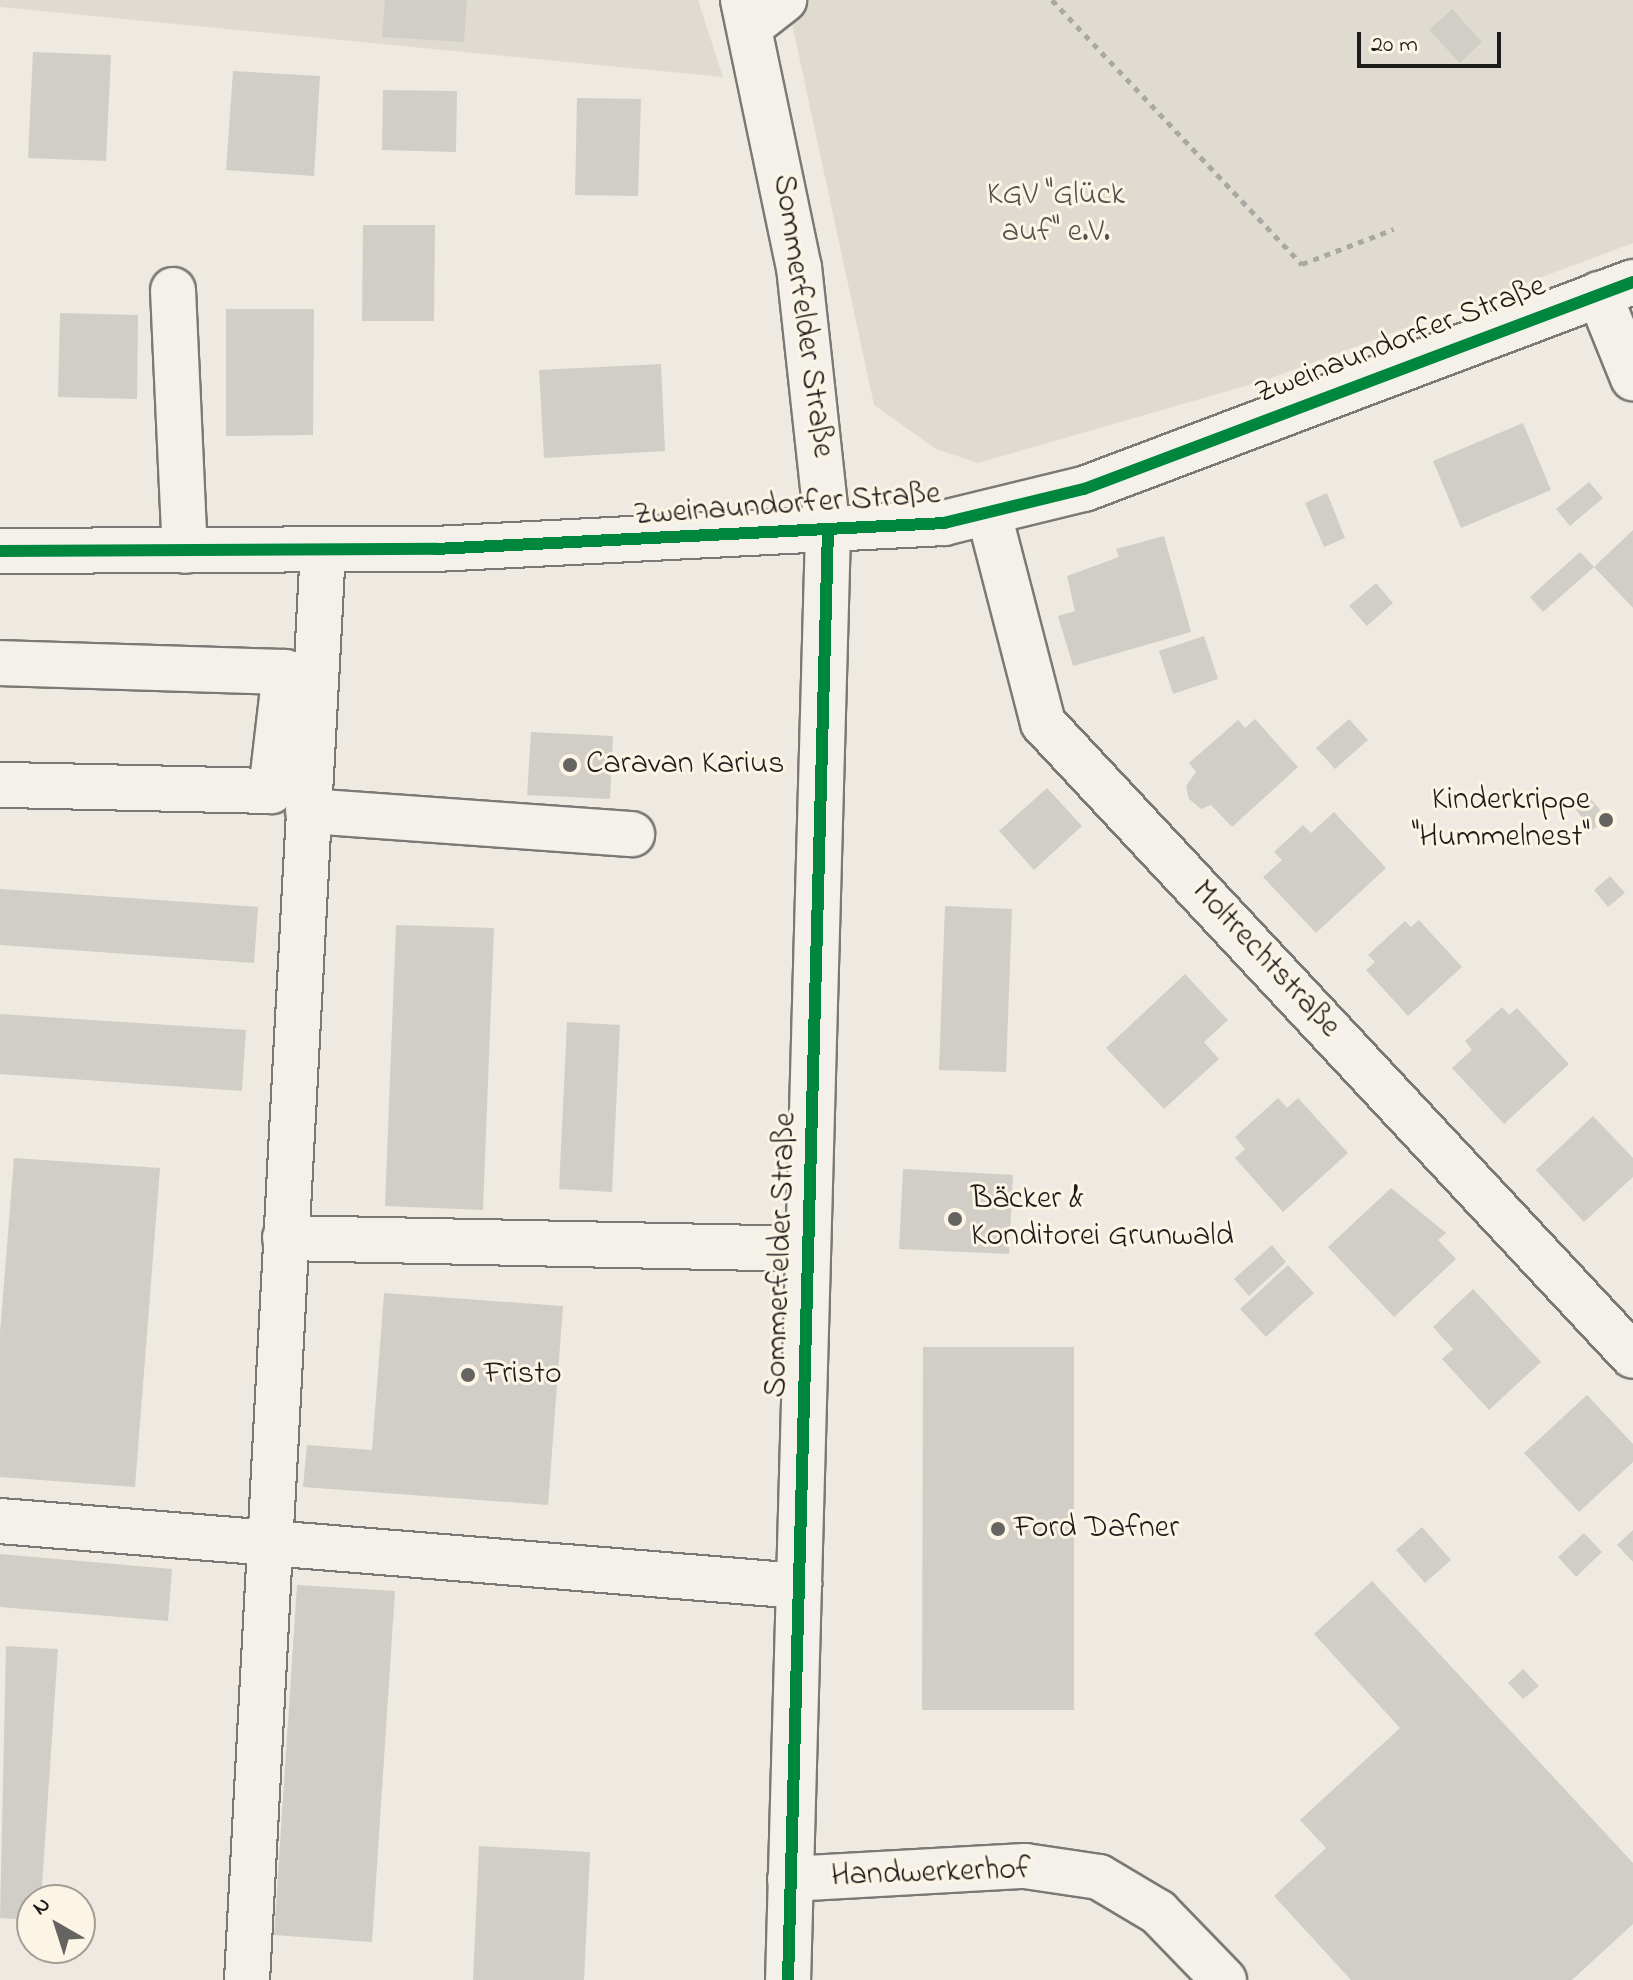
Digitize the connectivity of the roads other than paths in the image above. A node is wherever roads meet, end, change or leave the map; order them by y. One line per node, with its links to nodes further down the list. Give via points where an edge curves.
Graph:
1 (760, 8): 6 (street, Sommerfelder Straße, via 799,267)
2 (1616, 288): 4 (street); 5 (street, Zweinaundorfer Straße, via 1084,489)
3 (173, 290): 9 (street)
4 (1633, 378)
5 (989, 514): 6 (street, Zweinaundorfer Straße); 16 (street, Moltrechtstraße, via 1043,723)
6 (828, 532): 7 (street, Zweinaundorfer Straße); 15 (street, Sommerfelder Straße)
7 (323, 550): 9 (street, Zweinaundorfer Straße); 12 (street)
8 (0, 551): 9 (street, Zweinaundorfer Straße)
9 (185, 551)
10 (0, 663): 11 (street, via 285,672 271,791)
11 (0, 785)
12 (308, 811): 13 (street); 14 (street)
13 (632, 834)
14 (285, 1238): 15 (street); 18 (street)
15 (808, 1249): 19 (street, Sommerfelder Straße)
16 (1633, 1356)
17 (0, 1521): 18 (street)
18 (268, 1547): 19 (street); 21 (street)
19 (799, 1586): 20 (street, Sommerfelder Straße)
20 (790, 1879): 22 (street, Sommerfelder Straße); 23 (street, Handwerkerhof, via 1025,1866 1099,1877 1158,1912)
21 (247, 1980)
22 (788, 1980)
23 (1224, 1980)

